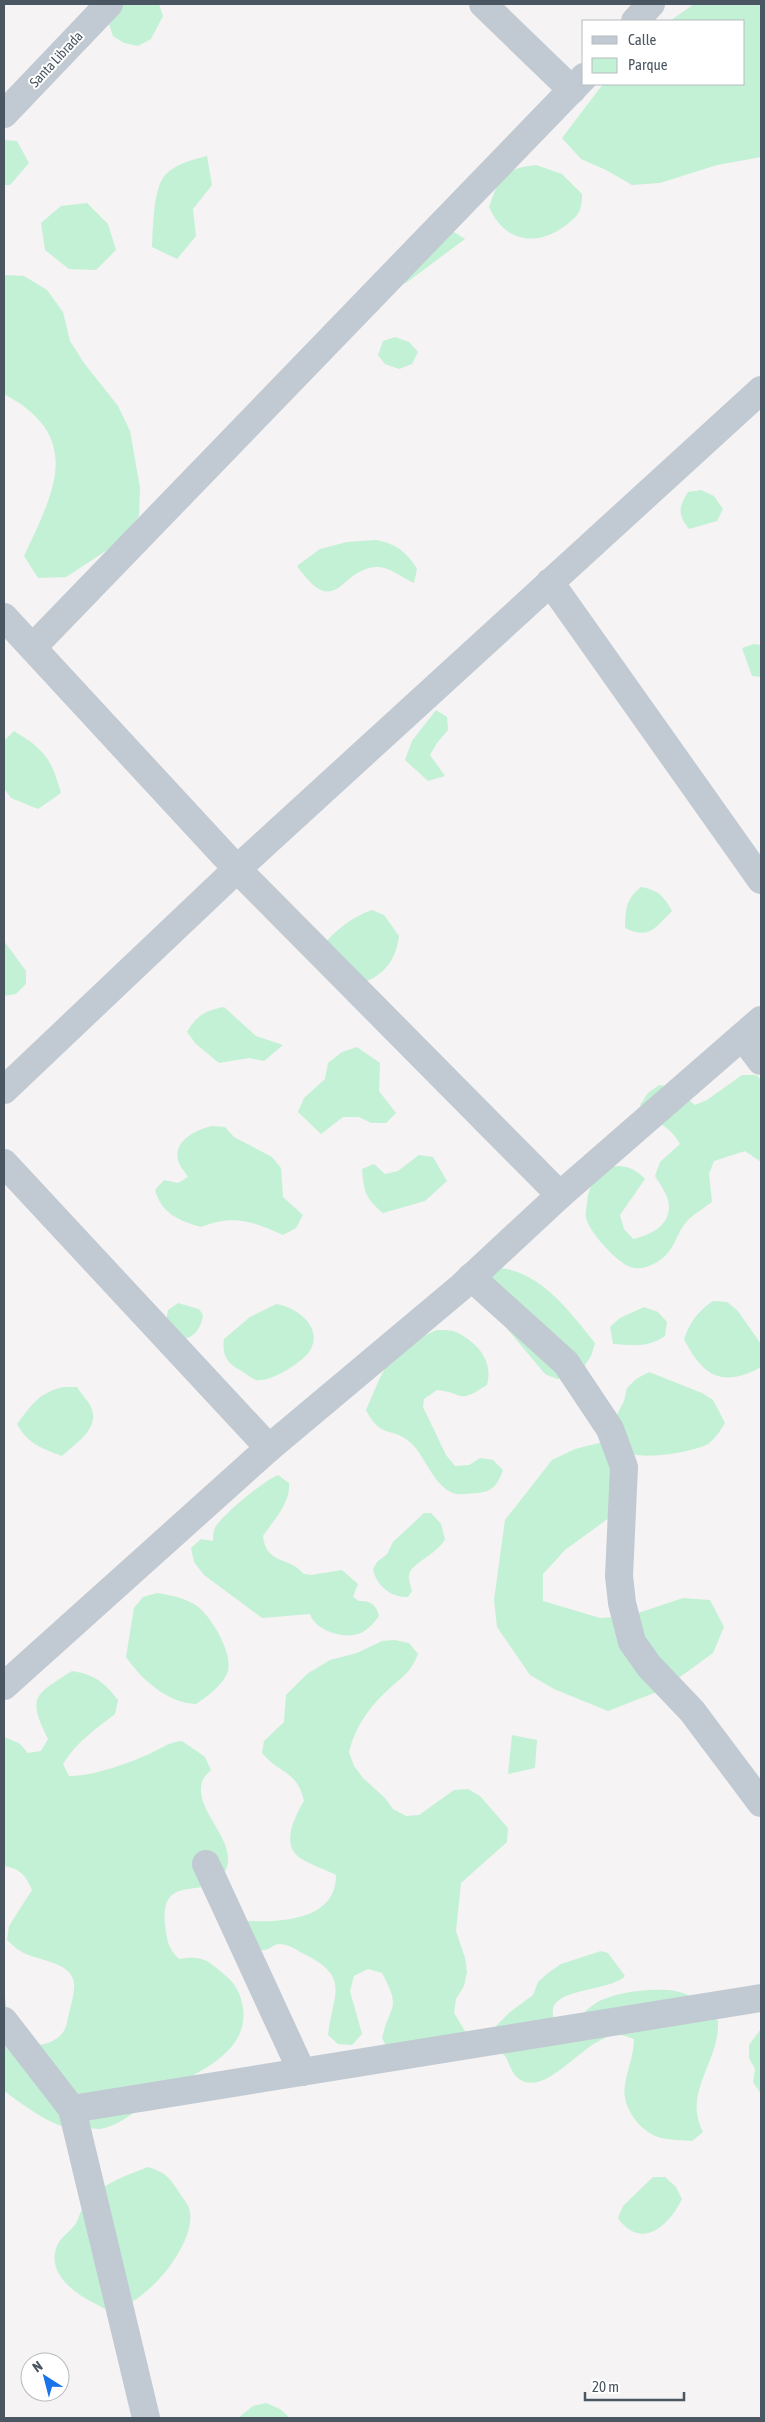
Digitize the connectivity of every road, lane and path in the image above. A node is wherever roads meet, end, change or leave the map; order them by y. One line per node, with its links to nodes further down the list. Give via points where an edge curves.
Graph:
1 (109, 4): 6 (street, Santa Librada)
2 (483, 4): 5 (street)
3 (651, 4): 4 (street)
4 (636, 20)
5 (578, 83): 10 (street)
6 (4, 114)
7 (761, 390): 8 (street)
8 (550, 582): 11 (street); 12 (street)
9 (4, 617): 10 (street)
10 (33, 648): 11 (street)
11 (237, 869): 15 (street); 17 (street)
12 (761, 880)
13 (752, 1028): 14 (street); 17 (street)
14 (761, 1061)
15 (4, 1090)
16 (4, 1163): 19 (street)
17 (560, 1195): 18 (street)
18 (471, 1277): 19 (street); 21 (street, via 566,1363 610,1429 624,1467 619,1576 632,1642 649,1666 692,1711)
19 (269, 1448): 20 (street)
20 (4, 1686)
21 (761, 1803)
22 (206, 1864): 25 (street)
23 (761, 1998): 25 (street)
24 (4, 2021): 26 (street)
25 (302, 2072): 26 (street)
26 (72, 2110): 27 (street)
27 (146, 2418)

